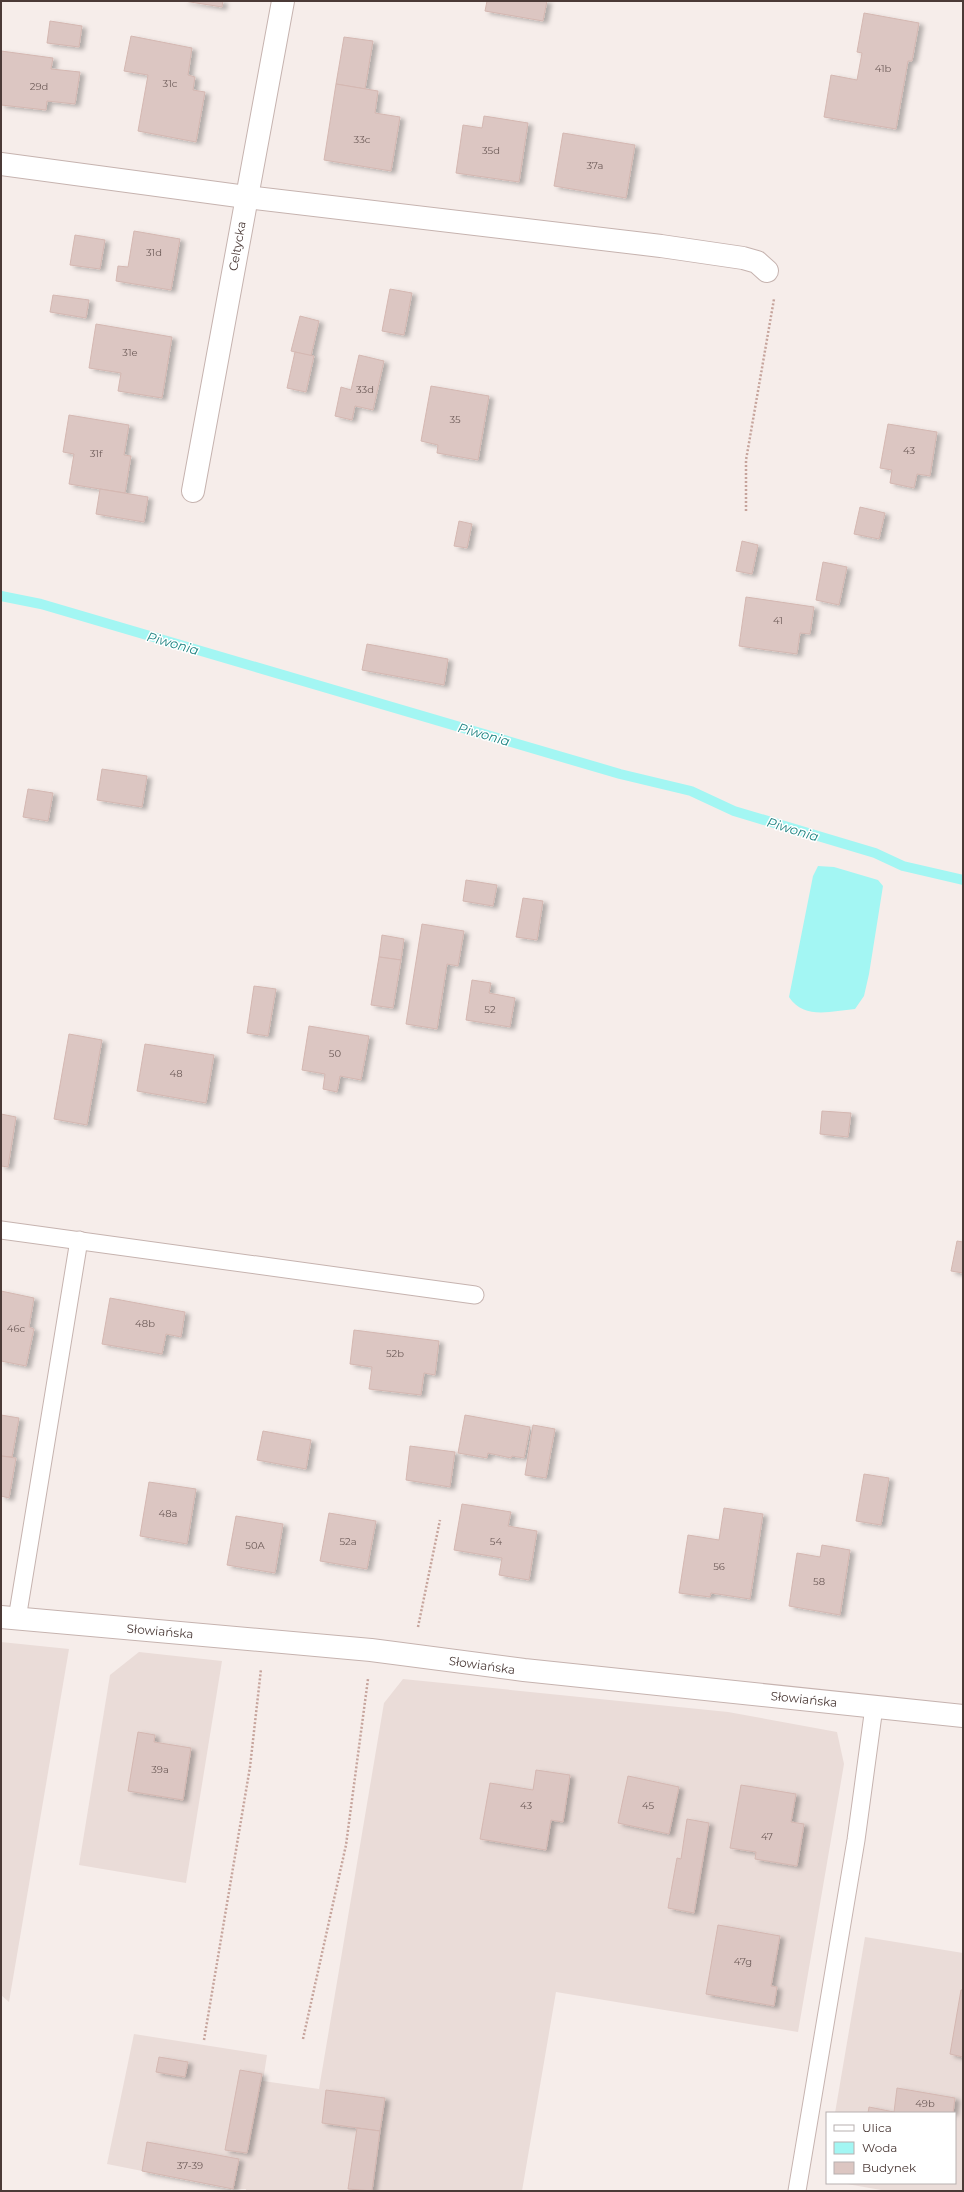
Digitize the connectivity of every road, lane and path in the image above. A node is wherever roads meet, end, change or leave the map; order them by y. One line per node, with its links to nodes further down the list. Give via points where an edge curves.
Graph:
1 (283, 1): 3 (street, Celtycka)
2 (1, 164): 3 (street)
3 (246, 197): 4 (street, via 661,246 743,258 757,262); 5 (street, Celtycka)
4 (768, 271): 6 (path, via 773,284 774,298 746,460)
5 (193, 490)
6 (746, 511)
7 (1, 1230): 8 (lane)
8 (79, 1240): 9 (lane); 11 (lane)
9 (475, 1295)
10 (440, 1520): 14 (path)
11 (9, 1618): 12 (street, Słowiańska)
12 (263, 1640): 13 (street, Słowiańska); 18 (path, via 250,1767)
13 (371, 1650): 14 (street, Słowiańska); 17 (path, via 346,1845)
14 (413, 1656): 15 (street, Słowiańska)
15 (874, 1707): 16 (street, Słowiańska); 19 (lane, via 856,1840)
16 (963, 1716)
17 (303, 2039)
18 (204, 2040)
19 (797, 2191)

